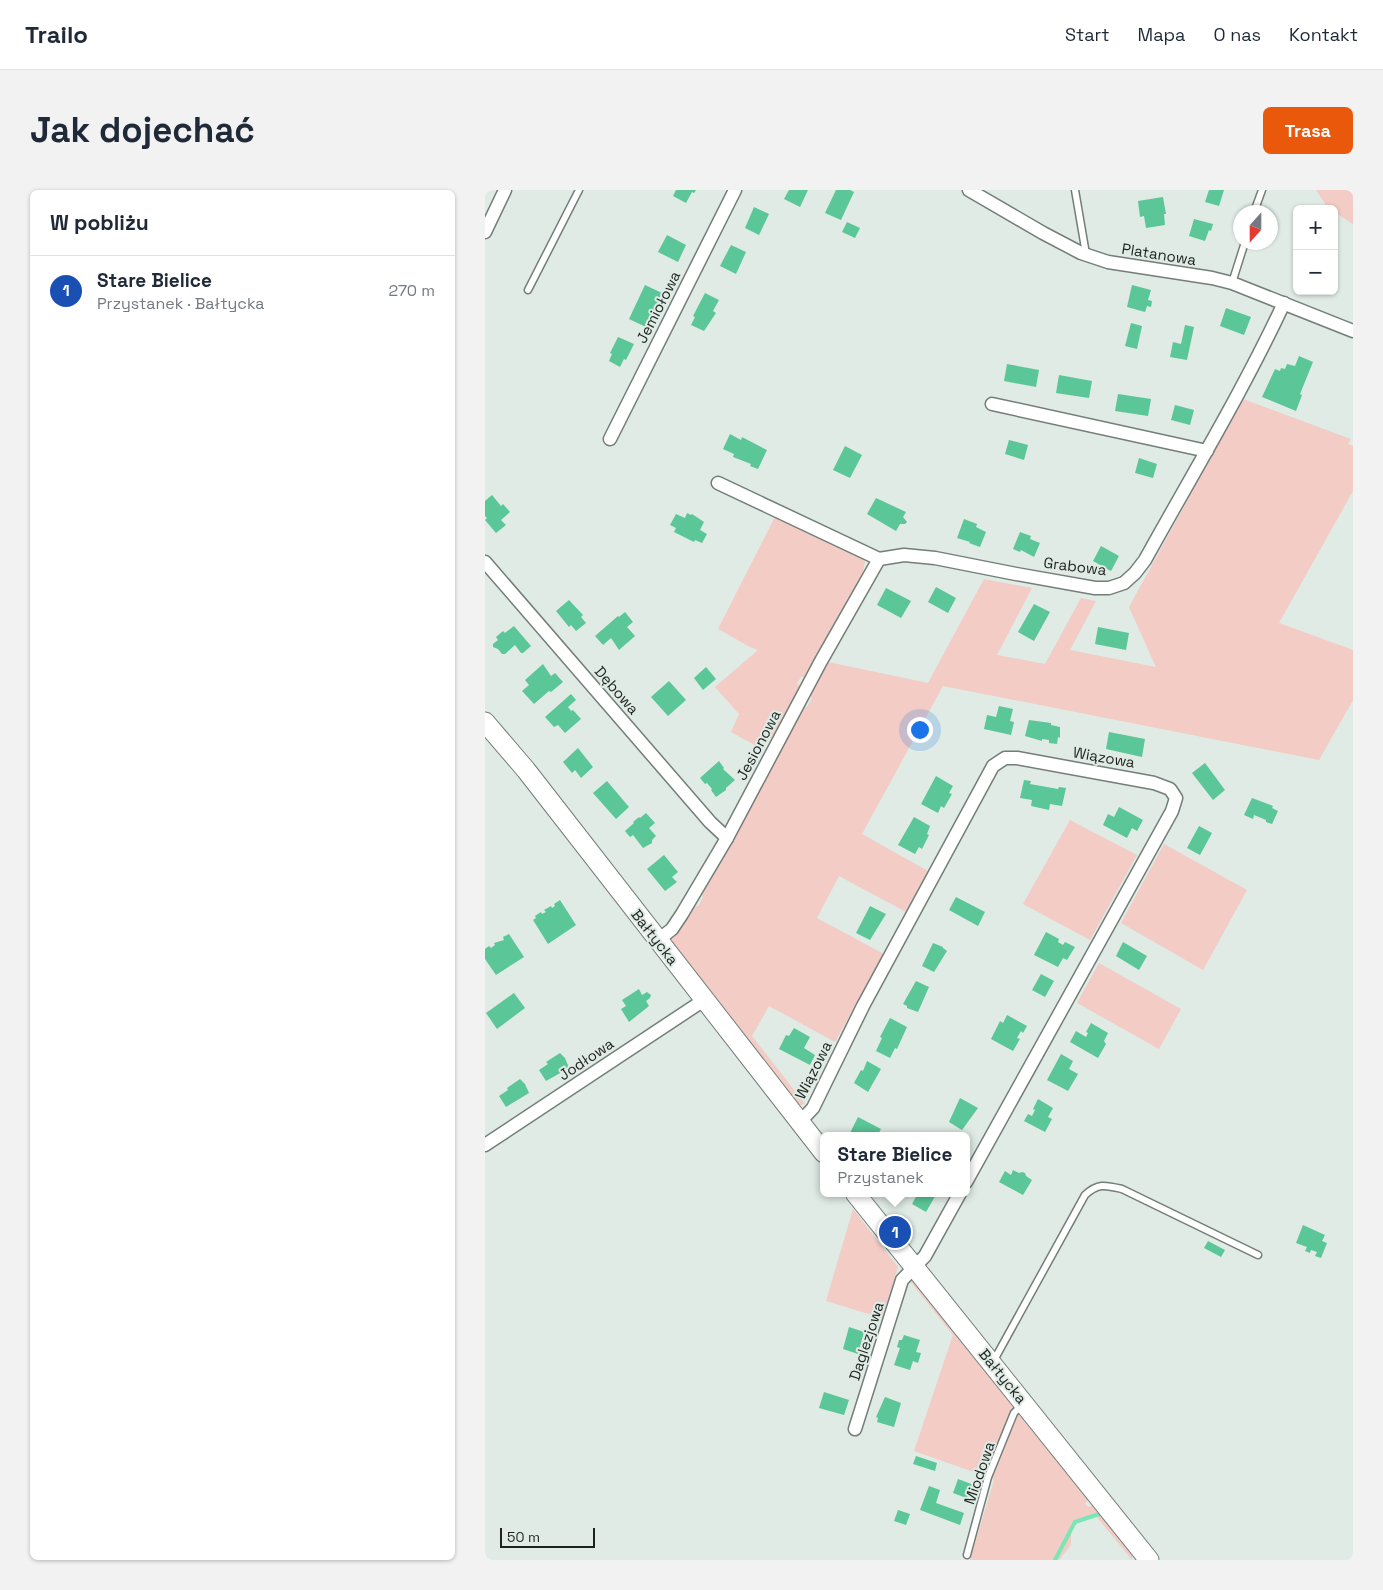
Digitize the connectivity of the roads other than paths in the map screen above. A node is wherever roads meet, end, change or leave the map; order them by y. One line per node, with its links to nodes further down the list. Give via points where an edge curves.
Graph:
1 (505, 190): 8 (street)
2 (579, 190): 12 (lane)
3 (735, 190): 16 (street, Jemiołowa)
4 (969, 190): 10 (street, Platanowa)
5 (1075, 190): 10 (lane)
6 (1262, 190): 7 (lane)
7 (1257, 205)
8 (485, 232)
9 (1242, 250): 11 (lane)
10 (1086, 254): 11 (street, Platanowa, via 1108,262)
11 (1232, 283): 13 (street, Platanowa)
12 (528, 290)
13 (1284, 303): 14 (street, Platanowa); 17 (street, Grabowa)
14 (1353, 331)
15 (992, 404): 17 (street)
16 (610, 439)
17 (1207, 450): 19 (street, Grabowa, via 1135,573 1124,583 1109,588 935,558 904,555)
18 (718, 483): 19 (street)
19 (879, 559): 22 (street, Jesionowa)
20 (485, 562): 22 (street, Dębowa, via 709,822)
21 (485, 722): 23 (street, Bałtycka, via 526,770)
22 (727, 838): 23 (street, Jesionowa, via 682,914 671,930)
23 (657, 941): 24 (street, Bałtycka)
24 (704, 1000): 25 (street, Bałtycka); 26 (street, Jodłowa)
25 (799, 1123): 27 (street, Bałtycka); 28 (street, Wiązowa, via 813,1108 863,1006 993,766 1005,758 1017,758 1154,783 1170,789 1175,798 1172,811)
26 (485, 1145)
27 (820, 1148)
28 (970, 1175)
29 (858, 1197): 32 (street, Bałtycka)
30 (958, 1197): 32 (street)
31 (1258, 1255): 33 (lane, via 1122,1189 1106,1185 1094,1187 1085,1195)
32 (915, 1268): 33 (street, Bałtycka); 35 (street, Daglezjowa, via 903,1280)
33 (992, 1363): 34 (street, Bałtycka)
34 (1024, 1403): 36 (lane, Miodowa, via 1014,1414 988,1477); 37 (street, Bałtycka)
35 (855, 1429)
36 (967, 1555)
37 (1144, 1558)

